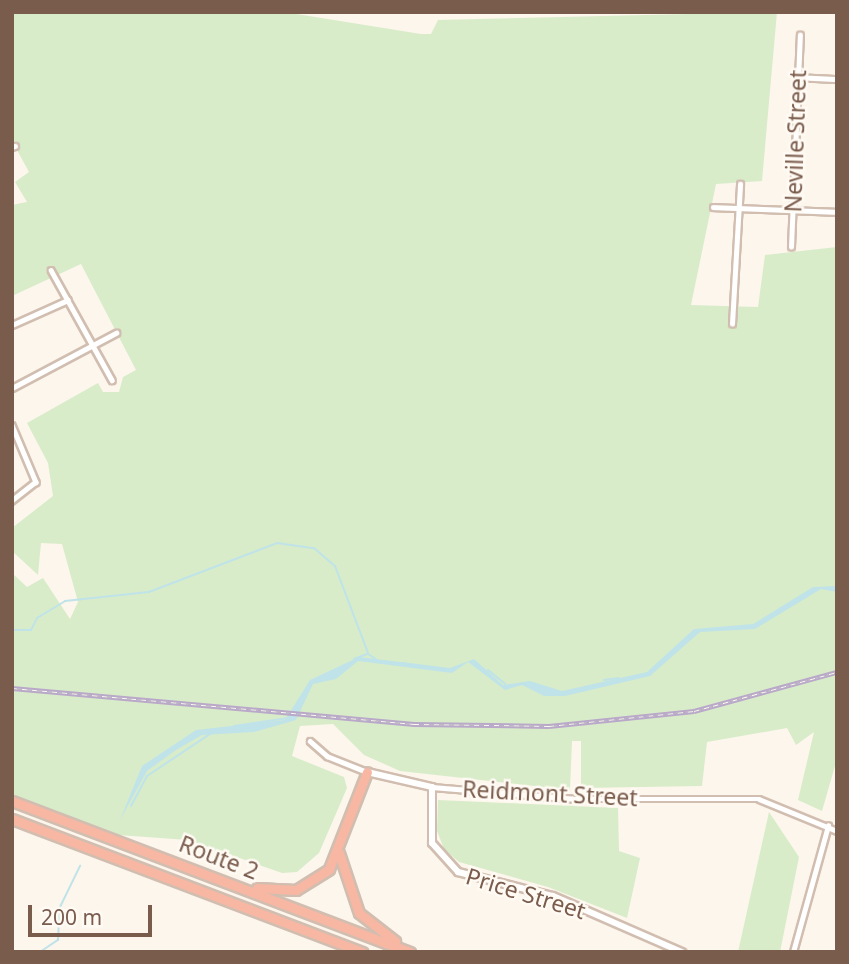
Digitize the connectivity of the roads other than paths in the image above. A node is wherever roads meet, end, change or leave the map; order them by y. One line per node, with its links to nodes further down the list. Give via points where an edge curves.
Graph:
1 (800, 35): 2 (street, Neville Street)
2 (797, 77): 3 (street); 7 (street, Neville Street)
3 (837, 79)
4 (740, 184): 6 (street)
5 (713, 207): 6 (street)
6 (738, 208): 7 (street); 12 (street)
7 (791, 211): 8 (street); 9 (street, Neville Street)
8 (837, 212)
9 (791, 247)
10 (51, 270): 11 (street)
11 (68, 300): 13 (street); 15 (street)
12 (732, 324)
13 (12, 326)
14 (116, 333): 15 (street)
15 (93, 346): 16 (street); 17 (street)
16 (112, 380)
17 (12, 388)
18 (12, 425): 19 (street, via 36,482)
19 (12, 501)
20 (310, 741): 21 (street, Reidmont Street, via 327,756)
21 (367, 772): 22 (street, Reidmont Street); 27 (highway)
22 (432, 787): 25 (street, Reidmont Street, via 577,799 746,798 785,805); 32 (street, Price Street, via 432,843 458,872 553,897)
23 (12, 801): 28 (highway, Route 2)
24 (12, 819): 29 (highway, Route 2)
25 (828, 826): 26 (street, Reidmont Street); 33 (street)
26 (837, 831)
27 (339, 853): 28 (highway, via 316,881 296,890 276,892); 31 (highway, via 359,913)
28 (208, 874): 30 (highway, Route 2)
29 (363, 952)
30 (410, 952)
31 (416, 952)
32 (682, 952)
33 (793, 952)

